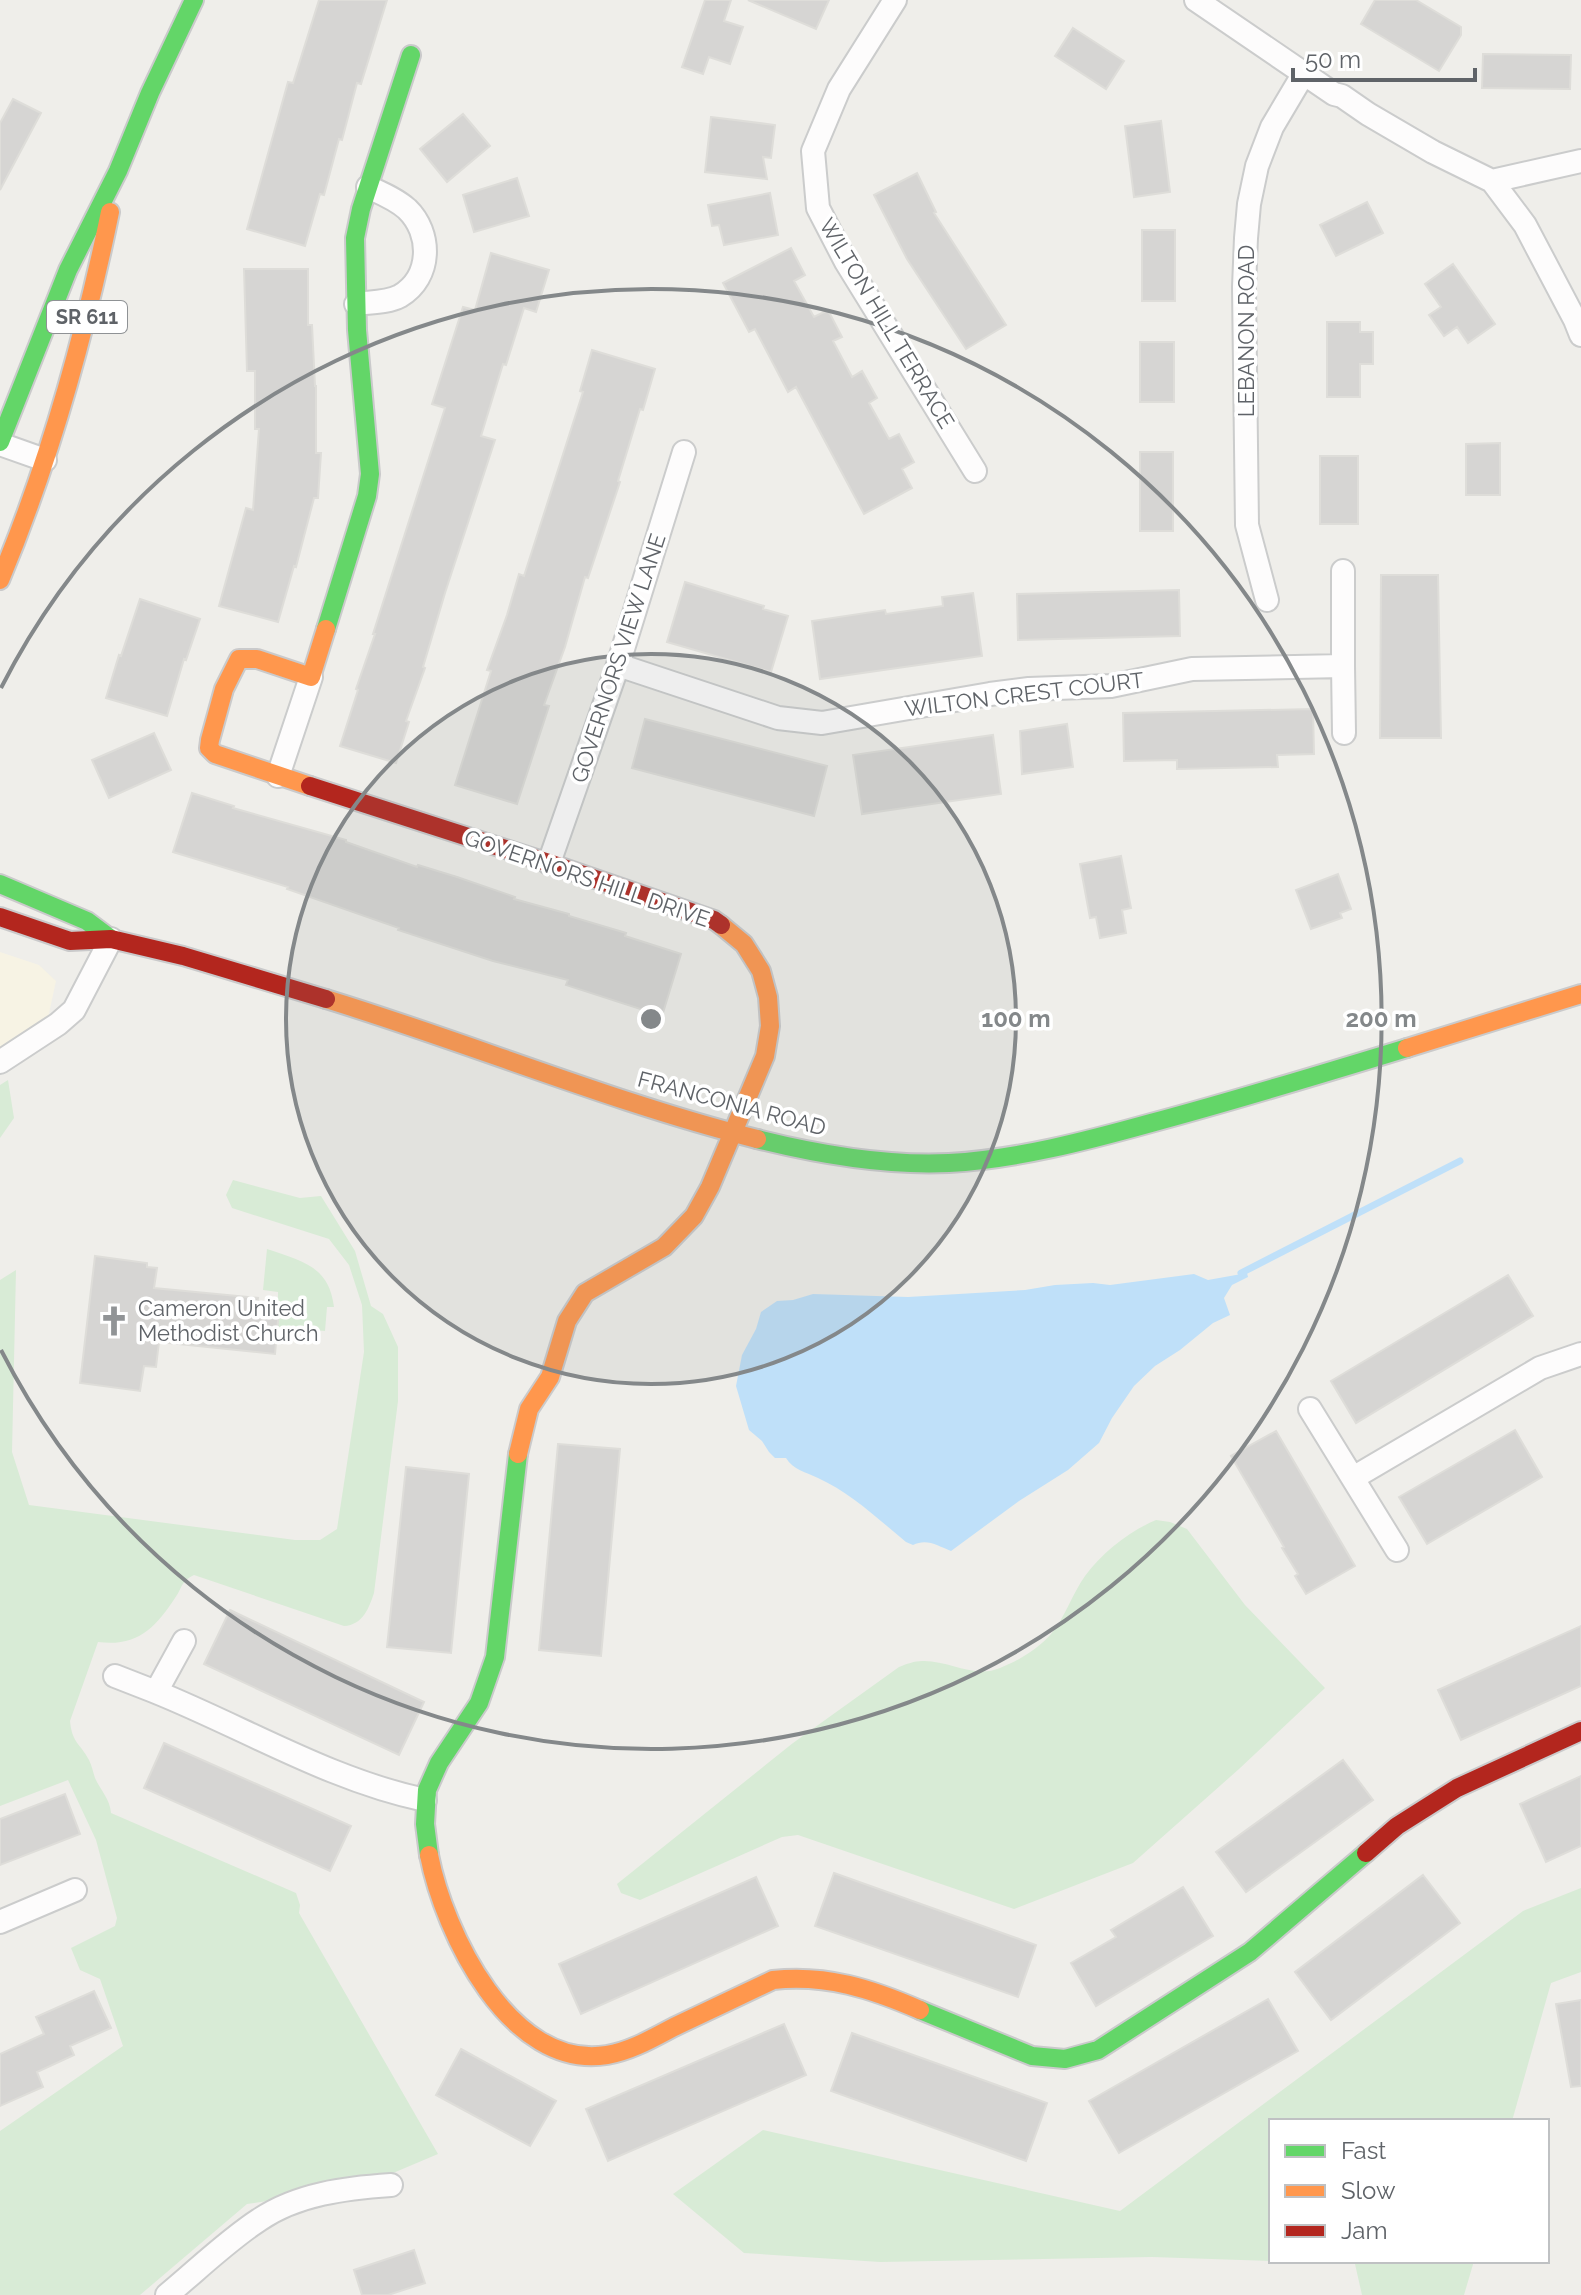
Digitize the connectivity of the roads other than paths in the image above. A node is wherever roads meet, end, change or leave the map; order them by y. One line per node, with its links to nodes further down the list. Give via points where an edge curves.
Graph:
1 (194, 0): 7 (street, SR 611)
2 (895, 0): 15 (street, WILTON HILL TERRACE, via 839,89 813,151 818,208)
3 (1196, 0): 5 (street)
4 (411, 55): 9 (street)
5 (1304, 73): 8 (street, via 1433,152); 18 (street, LEBANON ROAD, via 1272,127 1257,166 1246,238 1247,525)
6 (1581, 161): 8 (street)
7 (118, 171): 12 (street, SR 611, via 68,270); 14 (street, SR 611, via 98,275)
8 (1492, 181): 11 (street, via 1525,225)
9 (368, 187): 10 (street, via 355,238); 10 (street, via 413,215 426,254 419,276 405,292)
10 (356, 304): 21 (street, via 369,485)
11 (1581, 335)
12 (0, 443): 14 (street)
13 (684, 452): 19 (street, GOVERNORS VIEW LANE)
14 (45, 460): 17 (street, SR 611)
15 (975, 471)
16 (1343, 571): 20 (street)
17 (0, 580)
18 (1267, 600)
19 (618, 665): 20 (street, WILTON CREST COURT, via 778,718 822,723 1029,689 1111,686 1192,669); 24 (street, GOVERNORS VIEW LANE)
20 (1343, 666): 22 (street)
21 (311, 677): 23 (street); 23 (street, GOVERNORS HILL DRIVE, via 250,658 239,659 230,673 209,748)
22 (1344, 733)
23 (278, 776): 24 (street, GOVERNORS HILL DRIVE)
24 (549, 863): 30 (street, GOVERNORS HILL DRIVE, via 714,920 744,944 761,971 770,1026 765,1056)
25 (0, 884): 27 (street, FRANCONIA ROAD, via 87,921)
26 (0, 917): 27 (street, FRANCONIA ROAD, via 70,941)
27 (111, 939): 29 (street, via 74,1010); 30 (street, FRANCONIA ROAD, via 404,1023)
28 (1581, 994): 30 (street, FRANCONIA ROAD, via 1231,1102 1094,1139 989,1160 878,1160 797,1149)
29 (0, 1062)
30 (733, 1133): 39 (street, GOVERNORS HILL DRIVE, via 694,1216 664,1247 585,1293 567,1321 550,1377 522,1431 489,1682 436,1770)
31 (1581, 1354): 33 (street, via 1540,1368)
32 (1310, 1409): 33 (street)
33 (1353, 1478): 34 (street)
34 (1397, 1550)
35 (184, 1641): 37 (street)
36 (115, 1676): 37 (street)
37 (156, 1692): 39 (street, via 332,1771)
38 (1581, 1731): 39 (street, via 1429,1804 1250,1952 1098,2050 1056,2061 872,1990 811,1976 773,1980 630,2048 597,2056 567,2054 526,2033 502,2012 482,1982 451,1926 429,1860)
39 (425, 1800)
40 (75, 1890): 41 (street)
41 (0, 1922)
42 (391, 2185): 43 (street, via 319,2194 282,2207 259,2219)
43 (167, 2295)

